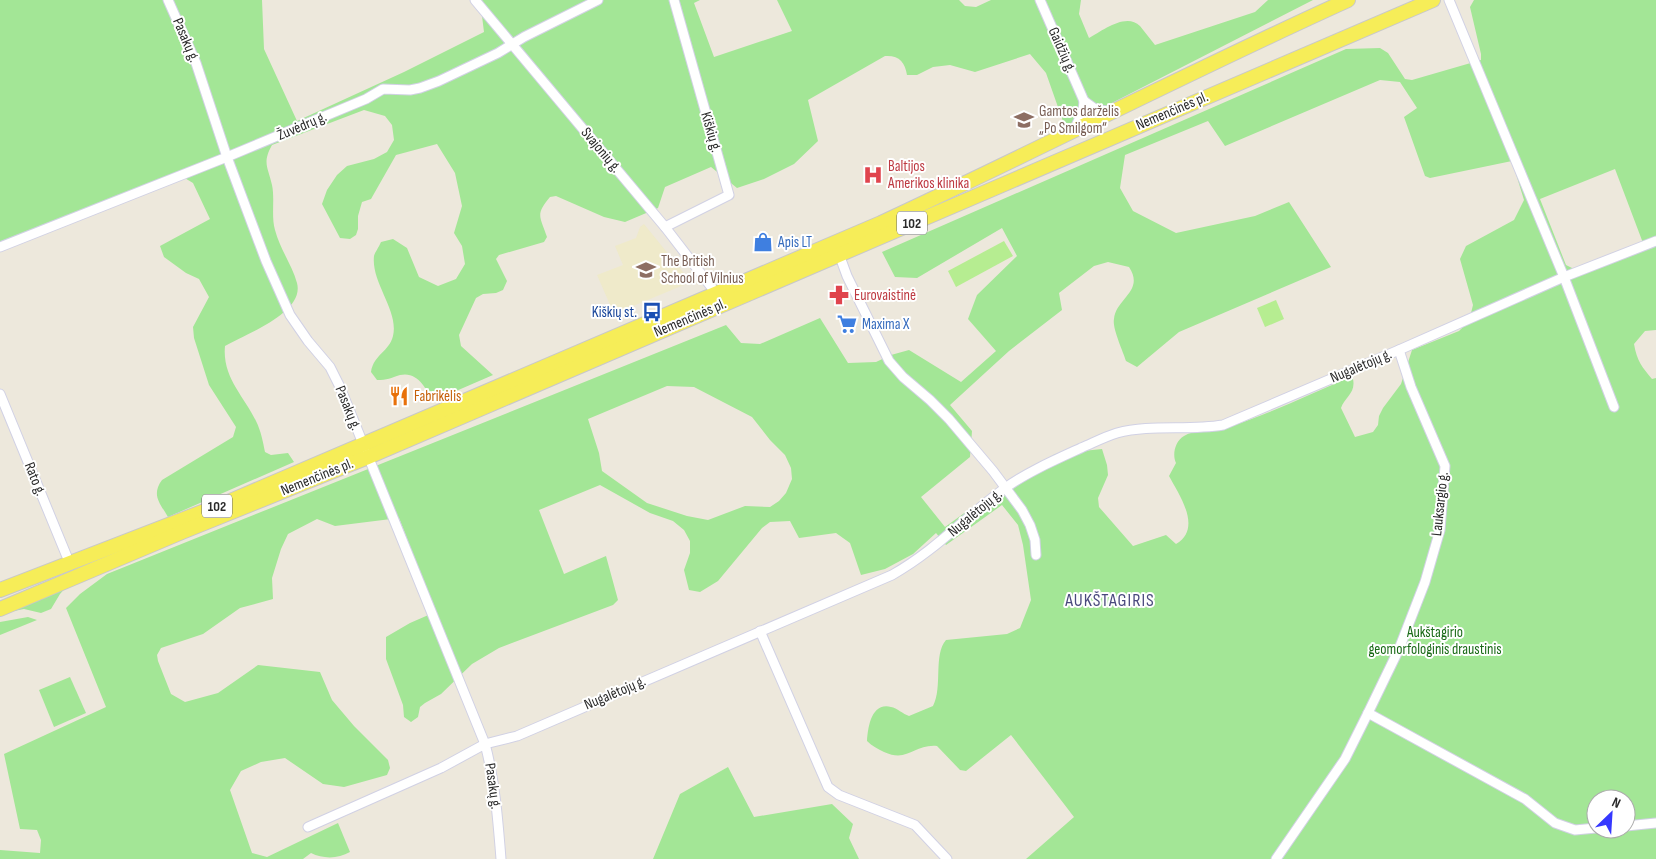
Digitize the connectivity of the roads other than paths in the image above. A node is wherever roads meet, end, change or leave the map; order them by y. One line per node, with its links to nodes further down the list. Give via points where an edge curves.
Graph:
1 (168, 0): 13 (street, Pasakų g., via 196,63)
2 (475, 0): 9 (street, Svajonių g.)
3 (598, 0): 9 (street, Žuvėdrų g., via 524,36)
4 (674, 0): 14 (street, Kiškių g., via 729,195)
5 (1040, 0): 10 (street, Gaidžių g.)
6 (1348, 0): 11 (main road, Nemenčinės pl. / 102)
7 (1433, 0): 17 (main road, Nemenčinės pl. / 102)
8 (1449, 0): 18 (street)
9 (513, 45): 13 (street, Žuvėdrų g., via 439,81 410,90 383,89); 14 (street, Svajonių g.)
10 (1084, 101): 11 (street, via 1095,109); 12 (street)
11 (1111, 112): 12 (main road, Nemenčinės pl. / 102)
12 (1074, 130): 19 (main road, Nemenčinės pl. / 102)
13 (227, 157): 16 (street, Žuvėdrų g.); 23 (street, Pasakų g., via 290,315 330,367)
14 (665, 227): 19 (street, Svajonių g.)
15 (1656, 241): 18 (street, Nugalėtojų g.)
16 (0, 248)
17 (839, 254): 19 (main road, Nemenčinės pl. / 102); 24 (street, via 889,361 949,419)
18 (1564, 277): 20 (street, Nugalėtojų g.); 22 (street)
19 (720, 299): 23 (main road, Nemenčinės pl. / 102)
20 (1399, 350): 24 (street, Nugalėtojų g., via 1223,425 1117,433 1053,461); 30 (street, Lauksargio g., via 1445,466 1440,530 1425,582 1399,649)
21 (0, 394): 26 (street, Rato g.)
22 (1614, 407)
23 (365, 451): 26 (main road, Nemenčinės pl. / 102); 28 (main road, Nemenčinės pl. / 102); 31 (street, Pasakų g.)
24 (1005, 487): 25 (street, via 1030,525); 29 (street, Nugalėtojų g., via 939,544 910,564)
25 (1036, 555)
26 (70, 564): 27 (main road, Nemenčinės pl. / 102)
27 (0, 590)
28 (0, 609)
29 (760, 631): 31 (street, Nugalėtojų g., via 517,736); 37 (street, via 828,786 839,795 915,824)
30 (1368, 713): 35 (street, via 1525,799 1555,823 1575,830); 38 (street, Lauksargio g., via 1345,760)
31 (485, 744): 34 (street, Nugalėtojų g., via 441,768); 36 (street, Pasakų g., via 490,759)
32 (1656, 823): 33 (street)
33 (1636, 825)
34 (308, 827)
35 (1586, 829)
36 (500, 859)
37 (947, 859)
38 (1276, 859)

